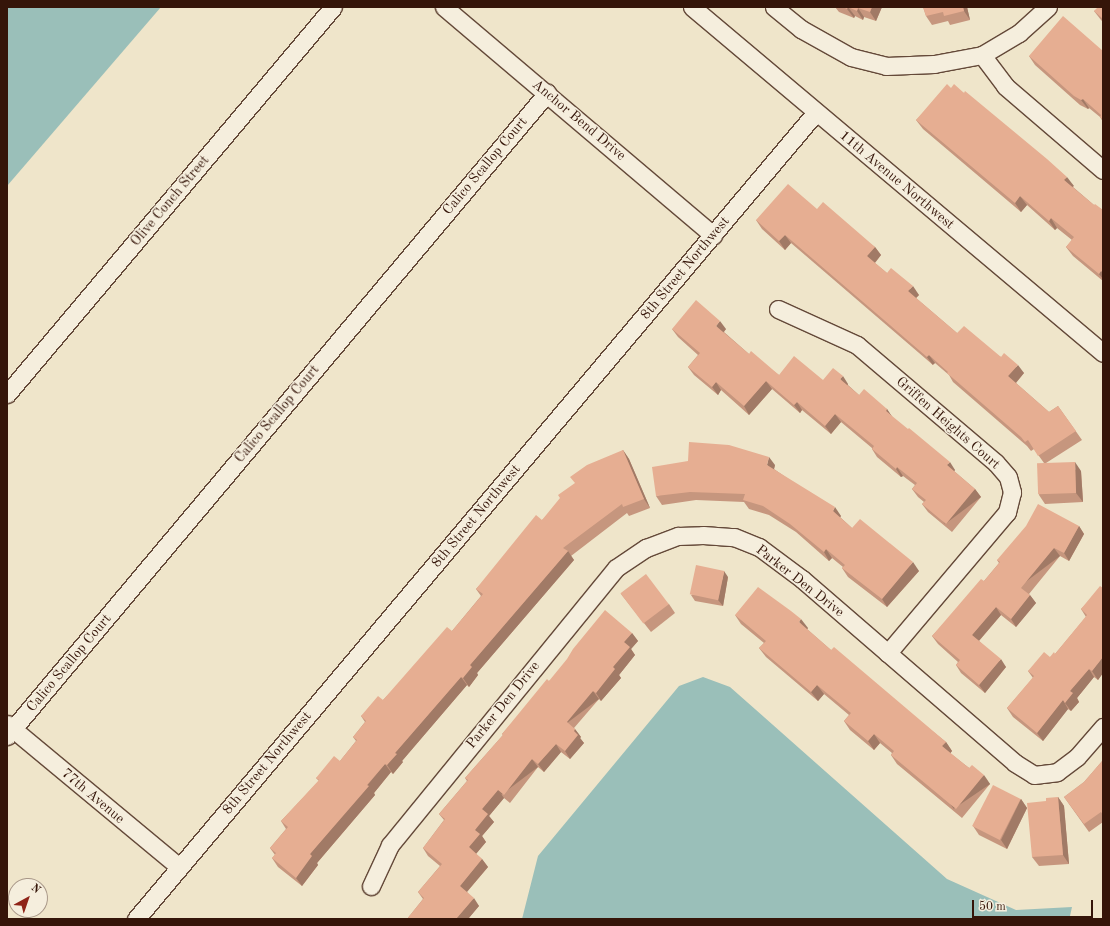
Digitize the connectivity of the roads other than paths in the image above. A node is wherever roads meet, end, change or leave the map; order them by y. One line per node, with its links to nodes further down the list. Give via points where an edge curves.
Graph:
1 (333, 7): 13 (street, Olive Conch Street)
2 (444, 7): 7 (street, Anchor Bend Drive)
3 (692, 7): 8 (street, 11th Avenue Northwest)
4 (774, 7): 6 (street, via 801,29 851,57 886,66 934,64)
5 (1048, 7): 6 (street, via 1019,33)
6 (982, 55): 9 (street, via 1005,86)
7 (547, 93): 10 (street, Anchor Bend Drive); 16 (street, Calico Scallop Court)
8 (816, 112): 10 (street, 8th Street Northwest); 12 (street, 11th Avenue Northwest)
9 (1103, 170)
10 (713, 235): 17 (street, 8th Street Northwest)
11 (778, 309): 14 (street, Griffen Heights Court, via 857,345 996,463 1008,477 1012,492 1008,512)
12 (1103, 353)
13 (7, 394)
14 (888, 653): 15 (street, Parker Den Drive, via 1015,763 1034,775 1057,772 1077,757); 18 (street, Parker Den Drive, via 802,579 759,547 734,537 703,535 678,536 646,548 616,568 430,795 390,845)
15 (1103, 727)
16 (9, 730): 17 (street, 77th Avenue)
17 (179, 867): 19 (street, 8th Street Northwest)
18 (371, 886)
19 (136, 919)

